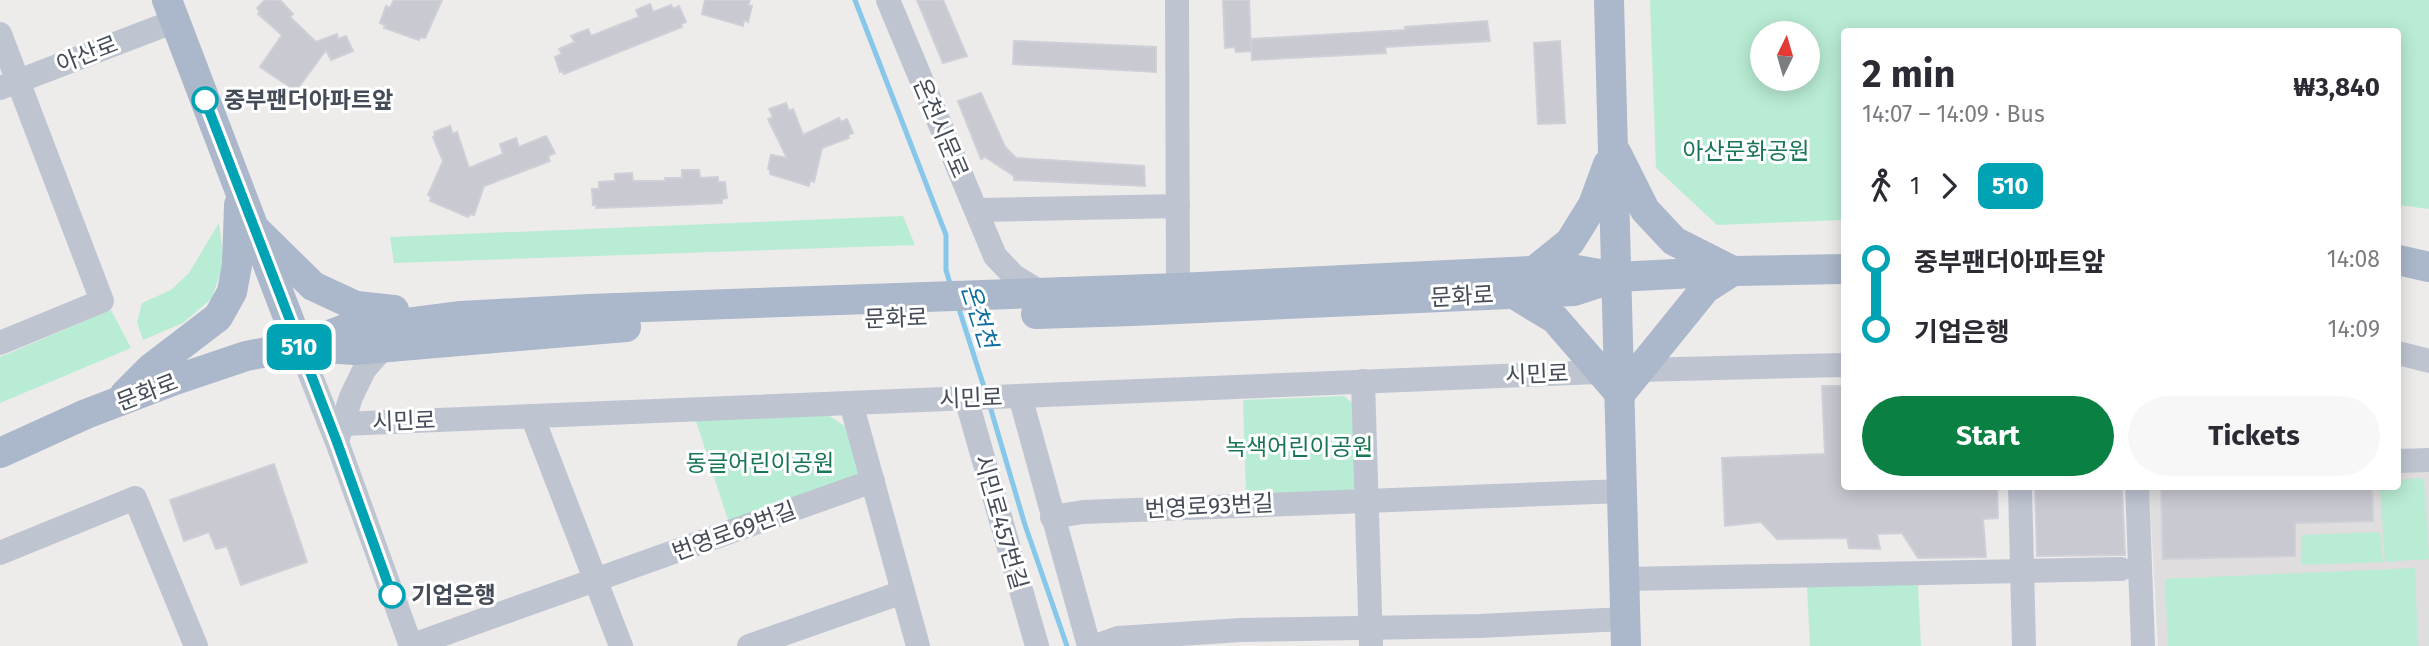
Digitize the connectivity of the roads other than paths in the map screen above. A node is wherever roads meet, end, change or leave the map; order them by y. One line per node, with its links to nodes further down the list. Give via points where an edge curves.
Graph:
1 (888, 0): 10 (street, 온천시문로)
2 (1177, 0): 9 (street)
3 (1609, 0): 7 (main road)
4 (171, 10): 6 (street, 아산로); 8 (main road, 아산로)
5 (0, 34): 6 (street)
6 (9, 84): 25 (street, via 102,301)
7 (1614, 147): 16 (main road, via 1593,205 1570,242); 17 (main road, via 1645,210 1674,241); 18 (main road)
8 (240, 190): 11 (main road, 아산로); 38 (main road, via 237,265 232,292 218,317 149,369)
9 (1178, 206): 10 (street); 19 (street)
10 (976, 210): 12 (street, 온천시문로)
11 (254, 228): 24 (main road, via 313,286 356,306); 26 (main road, 아산로)
12 (995, 256): 20 (street, via 1014,276); 22 (street)
13 (2401, 261): 14 (main road)
14 (2429, 267)
15 (1841, 269): 17 (main road, 문화로)
16 (1534, 271): 18 (main road, 문화로, via 1572,270); 19 (main road, 문화로)
17 (1734, 271): 18 (main road, 문화로); 31 (main road, via 1705,289)
18 (1617, 277): 21 (main road, 문화로, via 1574,291); 34 (main road)
19 (1178, 288): 20 (main road, 문화로)
20 (1042, 293): 22 (main road, 문화로)
21 (1514, 294): 22 (main road, 문화로, via 1133,311); 32 (main road, via 1555,319)
22 (987, 297): 23 (main road)
23 (941, 307): 24 (main road, 문화로, via 589,309); 27 (main road, 문화로, via 611,327)
24 (461, 316): 26 (main road, 문화로, via 353,326)
25 (0, 343)
26 (299, 346): 27 (main road, 문화로); 38 (main road, 문화로, via 246,356); 40 (street, 아산로)
27 (384, 347): 40 (street, via 364,370)
28 (2401, 355): 29 (street)
29 (2429, 362)
30 (1841, 366): 31 (street)
31 (1638, 370): 34 (main road)
32 (1599, 372): 33 (street, 시민로); 34 (main road)
33 (1363, 382): 35 (street, 시민로); 48 (street)
34 (1620, 394): 47 (main road)
35 (1020, 396): 36 (street, 시민로); 49 (street)
36 (966, 398): 37 (street, 시민로); 65 (street, 시민로457번길)
37 (851, 403): 39 (street, 시민로); 44 (street)
38 (115, 404): 41 (main road, 문화로)
39 (532, 416): 40 (street, 시민로); 54 (street)
40 (340, 433): 61 (street, 아산로)
41 (0, 453)
42 (2429, 460): 43 (street)
43 (2401, 461)
44 (873, 481): 54 (street, 번영로69번길); 55 (street)
45 (2020, 490): 51 (street)
46 (2137, 490): 69 (street)
47 (1623, 491): 48 (street); 53 (main road)
48 (1367, 499): 49 (street, 번영로93번길); 58 (street)
49 (1052, 517): 66 (street)
50 (0, 553): 60 (street, via 135,498)
51 (2022, 569): 52 (street); 53 (street); 68 (street)
52 (2121, 569)
53 (1625, 579): 56 (main road)
54 (595, 580): 61 (street, 번영로69번길); 62 (street)
55 (903, 592): 63 (street); 64 (street)
56 (1626, 632): 57 (street)
57 (1480, 636): 58 (street)
58 (1371, 637): 59 (street)
59 (1241, 638): 67 (street, via 1118,638)
60 (196, 646)
61 (410, 646)
62 (621, 646)
63 (749, 646)
64 (918, 646)
65 (1037, 646)
66 (1089, 646)
67 (1095, 646)
68 (2024, 646)
69 (2143, 646)

